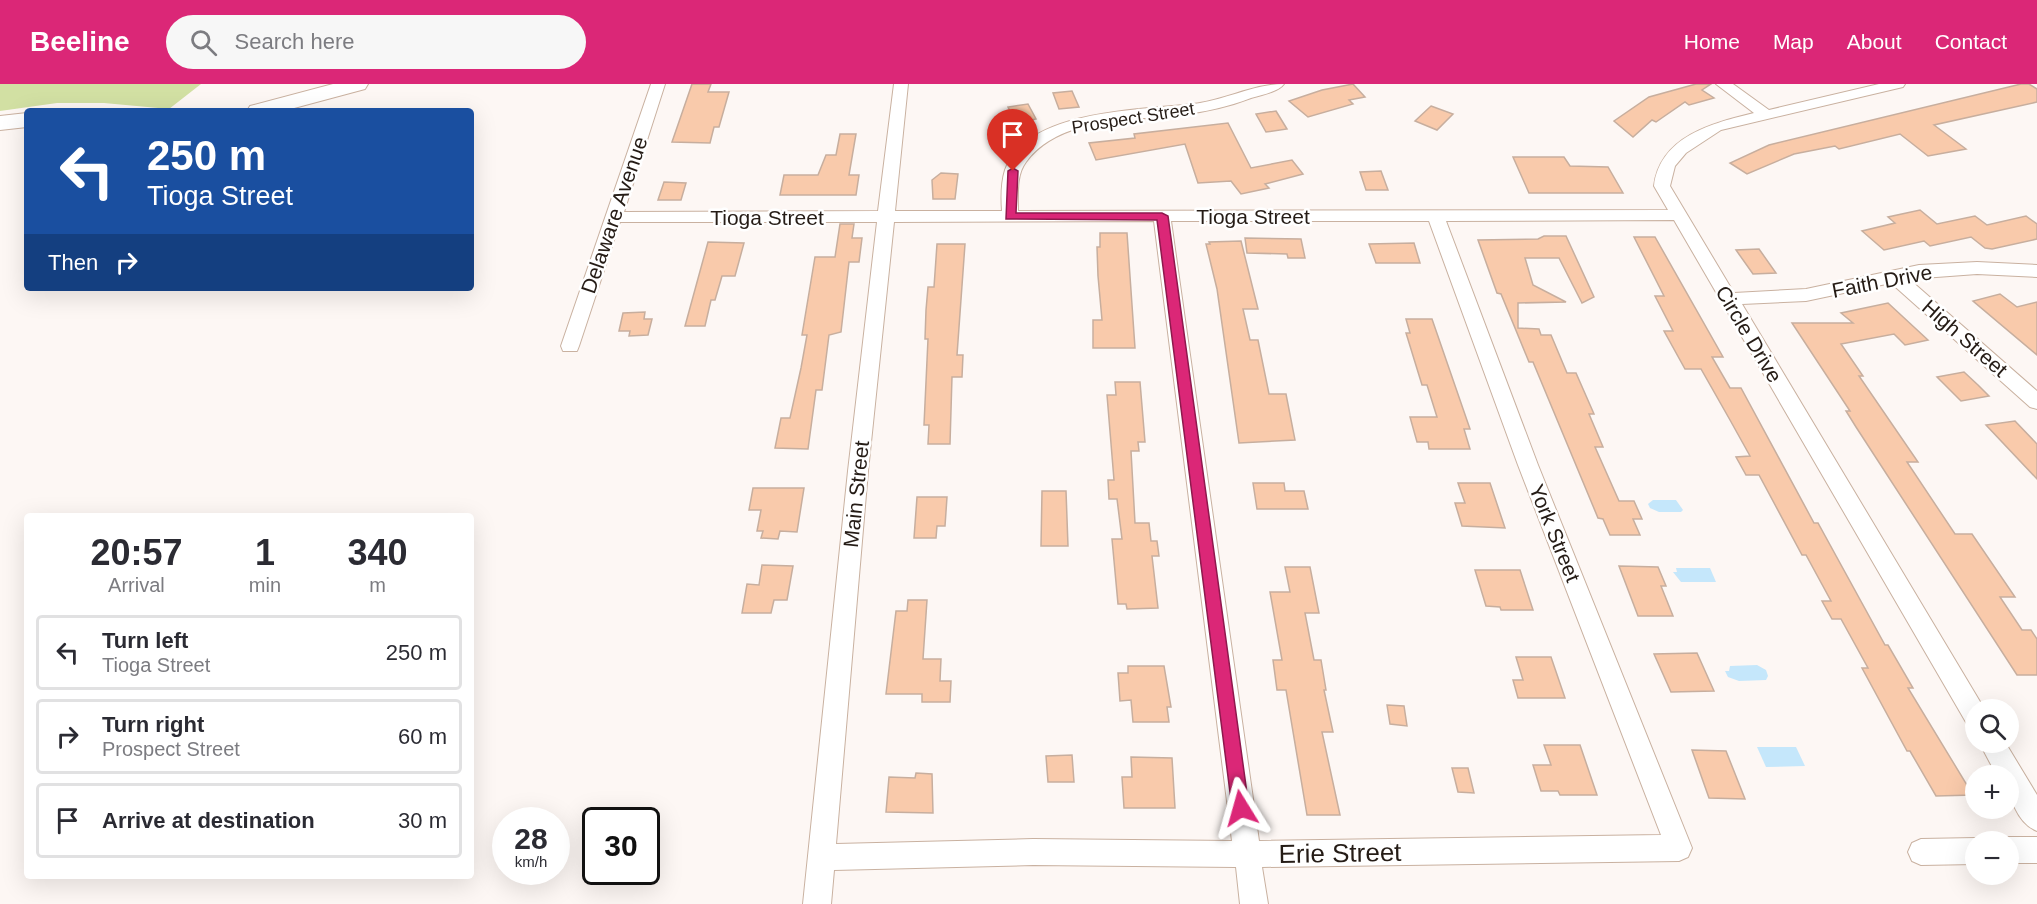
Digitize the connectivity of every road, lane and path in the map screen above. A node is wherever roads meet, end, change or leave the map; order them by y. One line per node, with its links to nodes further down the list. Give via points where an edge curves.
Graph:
1 (357, 84): 7 (street)
2 (658, 84): 16 (street, Delaware Avenue)
3 (900, 84): 15 (street, Main Street)
4 (1277, 84): 12 (street, Prospect Street, via 1202,108 1082,124 1050,134 1028,148 1018,160 1011,178)
5 (1723, 84): 8 (street)
6 (1898, 84): 8 (street, Circle Drive)
7 (269, 108)
8 (1766, 115): 11 (street, Circle Drive, via 1701,133 1665,168 1662,186)
9 (24, 120): 10 (street)
10 (0, 123)
11 (1677, 215): 14 (street, Tioga Street); 19 (street, Circle Drive)
12 (1010, 216): 13 (street, Tioga Street); 15 (street, Tioga Street)
13 (1162, 216): 14 (street, Tioga Street); 30 (street)
14 (1436, 216): 25 (street, York Street)
15 (886, 217): 16 (street, Tioga Street); 31 (street, Main Street)
16 (614, 218): 20 (street, Delaware Avenue)
17 (2037, 270): 18 (street, Faith Drive, via 1947,268)
18 (1893, 275): 19 (street, Faith Drive, via 1806,296); 21 (street, High Street)
19 (1728, 299): 22 (street, Circle Drive)
20 (570, 346)
21 (2037, 402)
22 (1966, 699)
23 (1998, 753): 24 (street)
24 (2037, 819)
25 (1679, 848): 30 (street, Erie Street)
26 (2019, 850): 27 (street)
27 (2037, 850)
28 (1965, 851): 29 (street)
29 (1921, 852)
30 (1247, 854): 31 (street, Erie Street, via 1033,852); 33 (street)
31 (822, 857): 32 (street, Main Street)
32 (817, 904)
33 (1254, 904)

